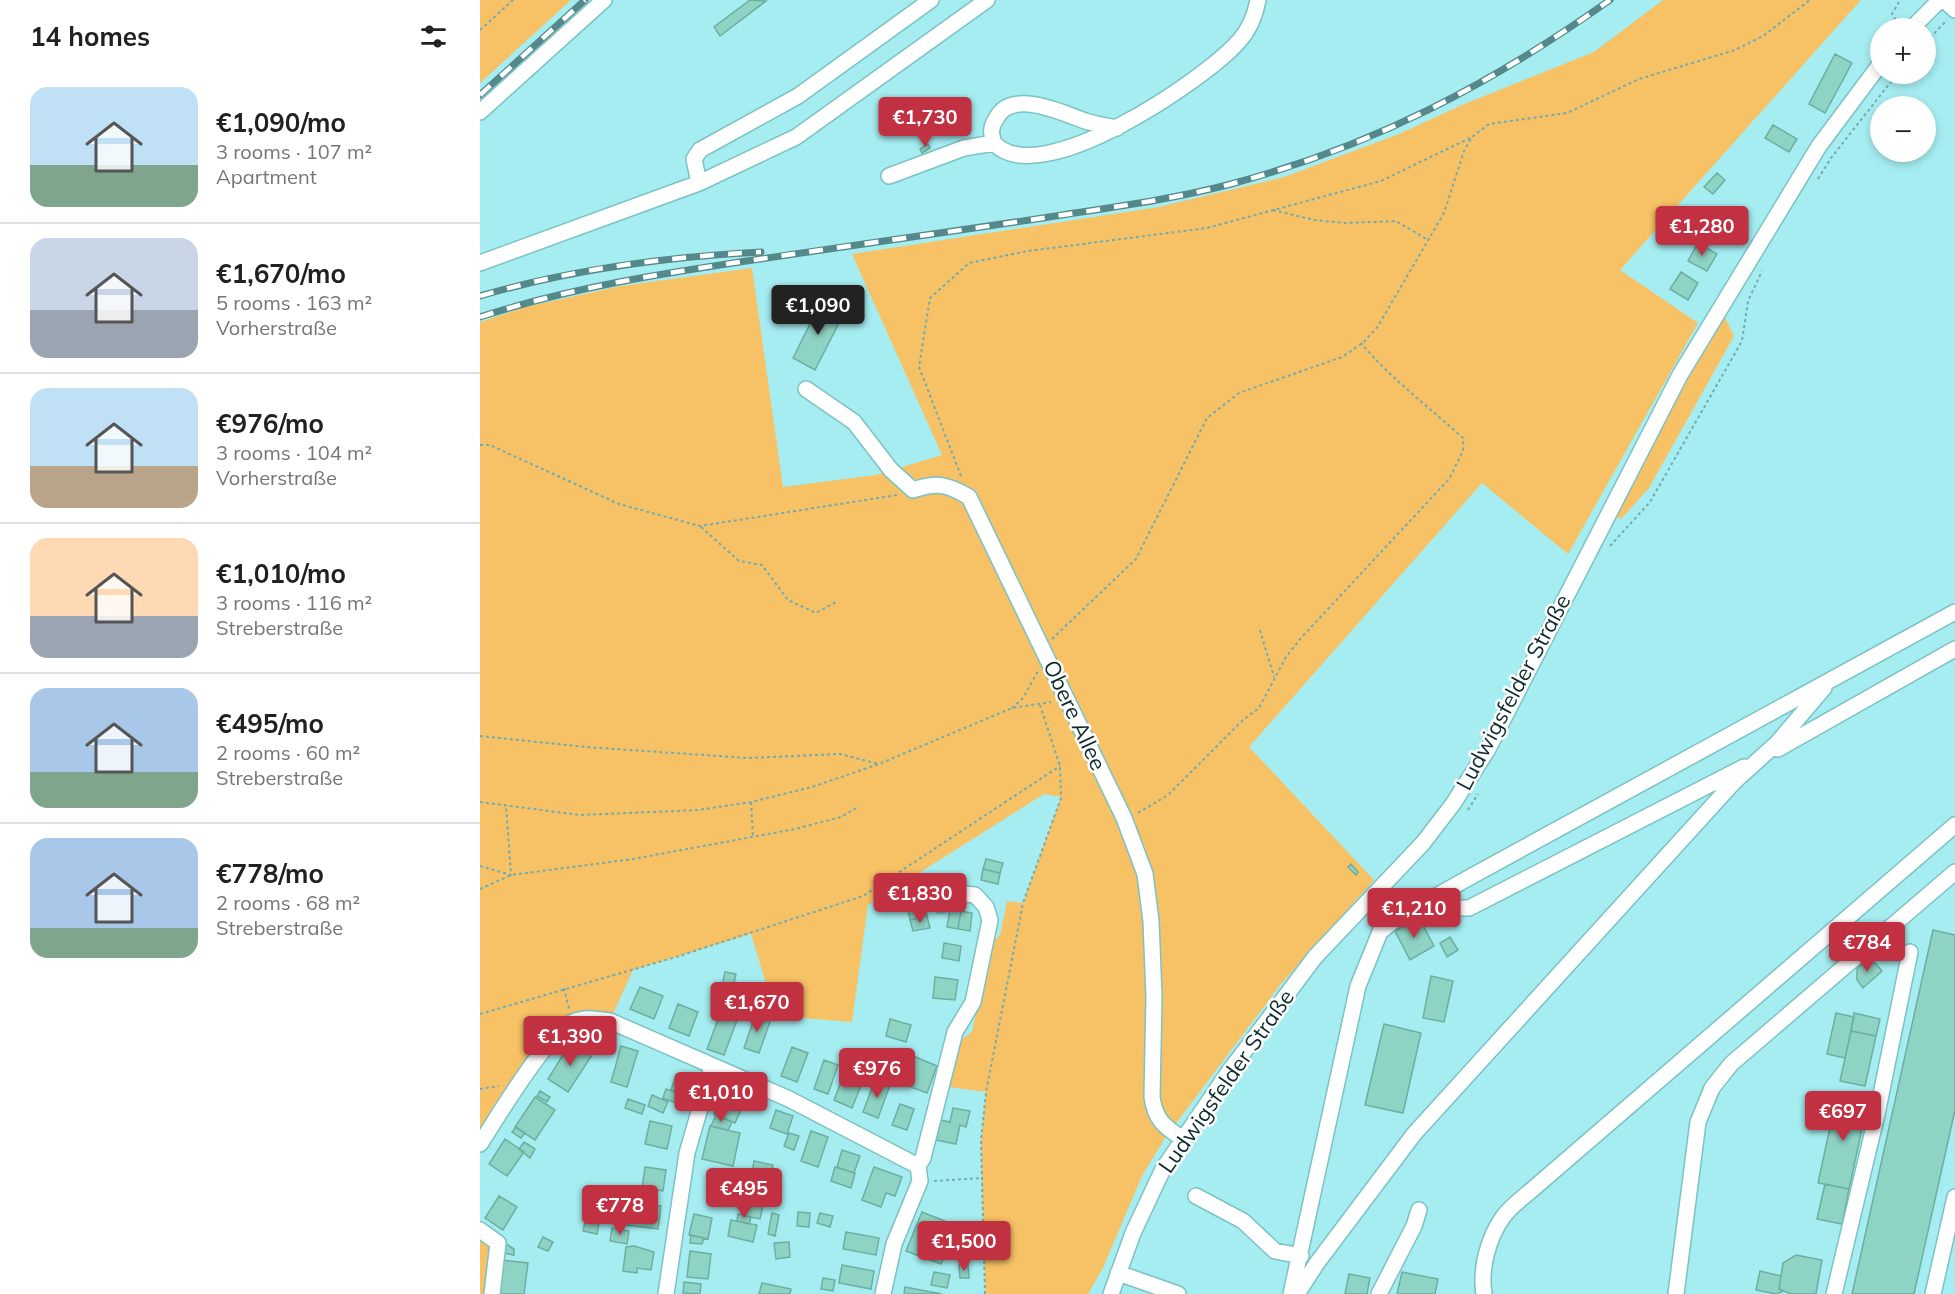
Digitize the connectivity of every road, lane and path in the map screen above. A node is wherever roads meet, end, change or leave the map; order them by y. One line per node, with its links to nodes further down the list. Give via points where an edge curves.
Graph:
1 (513, 0): 12 (path)
2 (604, 0): 15 (street)
3 (931, 0): 20 (street, via 798,96 700,150 694,159)
4 (987, 0): 20 (street, via 796,137)
5 (1258, 0): 16 (street, via 1255,18 1220,60 1162,103)
6 (1810, 0): 17 (path, via 1763,36 1735,50 1639,80 1567,113 1489,124)
7 (1900, 0): 10 (path)
8 (1942, 0): 9 (street); 11 (street)
9 (1951, 15): 13 (path)
10 (1893, 18)
11 (1923, 18)
12 (480, 30)
13 (1936, 31)
14 (1870, 78): 62 (street, Ludwigsfelder Straße, via 1819,146 1680,375 1467,783 1423,843 1296,981)
15 (480, 112)
16 (1117, 128): 18 (street, via 1081,143 1037,154 1011,153); 18 (street, via 1033,104 1013,104 1000,112 993,123 990,134)
17 (1472, 137): 21 (path, via 1381,181); 22 (path, via 1444,213)
18 (994, 143): 19 (street, via 964,148)
19 (889, 176)
20 (699, 183): 23 (street)
21 (1270, 210): 22 (path, via 1345,223 1396,221); 28 (path, via 1206,228 1028,251 969,263 930,298 919,367)
22 (1429, 240): 24 (path, via 1389,311)
23 (480, 263)
24 (1361, 344): 34 (path, via 1311,370 1239,393 1207,418 1136,559); 35 (path, via 1387,374 1414,393 1462,438 1463,451 1449,479 1430,502 1301,638)
25 (806, 389): 27 (street, via 854,422 891,470)
26 (480, 445): 29 (path, via 512,454 619,504)
27 (913, 490): 28 (street, via 932,483 952,487); 29 (path)
28 (969, 497): 34 (street, Obere Allee)
29 (700, 526): 30 (path, via 739,561 762,565 788,600 816,613)
30 (836, 602)
31 (1955, 612): 36 (street)
32 (1260, 630): 35 (path)
33 (1955, 649): 41 (street)
34 (1046, 653): 37 (street, Obere Allee); 39 (path, via 1023,698)
35 (1274, 677): 48 (path, via 1259,708 1168,795)
36 (1833, 678): 41 (street); 55 (street)
37 (1064, 694): 38 (path, via 1054,702); 48 (street, Obere Allee)
38 (1040, 704): 39 (path); 43 (path)
39 (1012, 708): 42 (path)
40 (480, 736): 42 (path, via 748,758 840,754)
41 (1760, 759): 55 (street, via 1469,908 1447,908); 79 (street, via 1726,791 1413,1134)
42 (879, 764): 44 (path, via 812,787)
43 (1060, 766): 58 (path, via 863,896 676,957); 65 (path, via 1062,798 1023,903 986,1092)
44 (751, 801): 46 (path, via 698,810 590,815); 50 (path)
45 (480, 802): 46 (path)
46 (506, 805): 53 (path)
47 (858, 807): 50 (path, via 841,817)
48 (1124, 818): 62 (street, Obere Allee, via 1145,874 1151,921 1155,1114 1160,1123)
49 (1955, 825): 81 (street, via 1503,1217 1487,1249)
50 (753, 837): 53 (path, via 633,859)
51 (480, 866): 53 (path)
52 (1955, 872): 82 (street, via 1731,1065 1712,1088 1698,1122)
53 (511, 875): 54 (path)
54 (480, 889)
55 (1428, 900): 70 (street, via 1380,933 1358,986)
56 (940, 905): 64 (street, via 964,894 975,895 986,907 990,920 973,1002 955,1032)
57 (1910, 952): 83 (street)
58 (564, 988): 59 (path); 60 (path)
59 (480, 1014)
60 (572, 1022): 61 (street, via 591,1018 610,1021); 63 (street, via 552,1039)
61 (712, 1067): 64 (street, via 789,1099); 73 (street, via 687,1153)
62 (1182, 1138): 71 (street, Ludwigsfelder Straße, via 1146,1203)
63 (480, 1144)
64 (919, 1174): 65 (path); 74 (street, via 897,1236)
65 (982, 1178): 75 (path)
66 (1196, 1196): 70 (street, via 1244,1221 1275,1251)
67 (1955, 1197): 84 (street)
68 (1419, 1210): 80 (street)
69 (480, 1230): 72 (street, via 498,1243)
70 (1301, 1256): 78 (street)
71 (1118, 1273): 76 (street, Ludwigsfelder Straße); 77 (street)
72 (492, 1294)
73 (666, 1294)
74 (883, 1294)
75 (985, 1294)
76 (1111, 1294)
77 (1178, 1294)
78 (1291, 1294)
79 (1297, 1294)
80 (1379, 1294)
81 (1484, 1294)
82 (1676, 1294)
83 (1834, 1294)
84 (1933, 1294)

